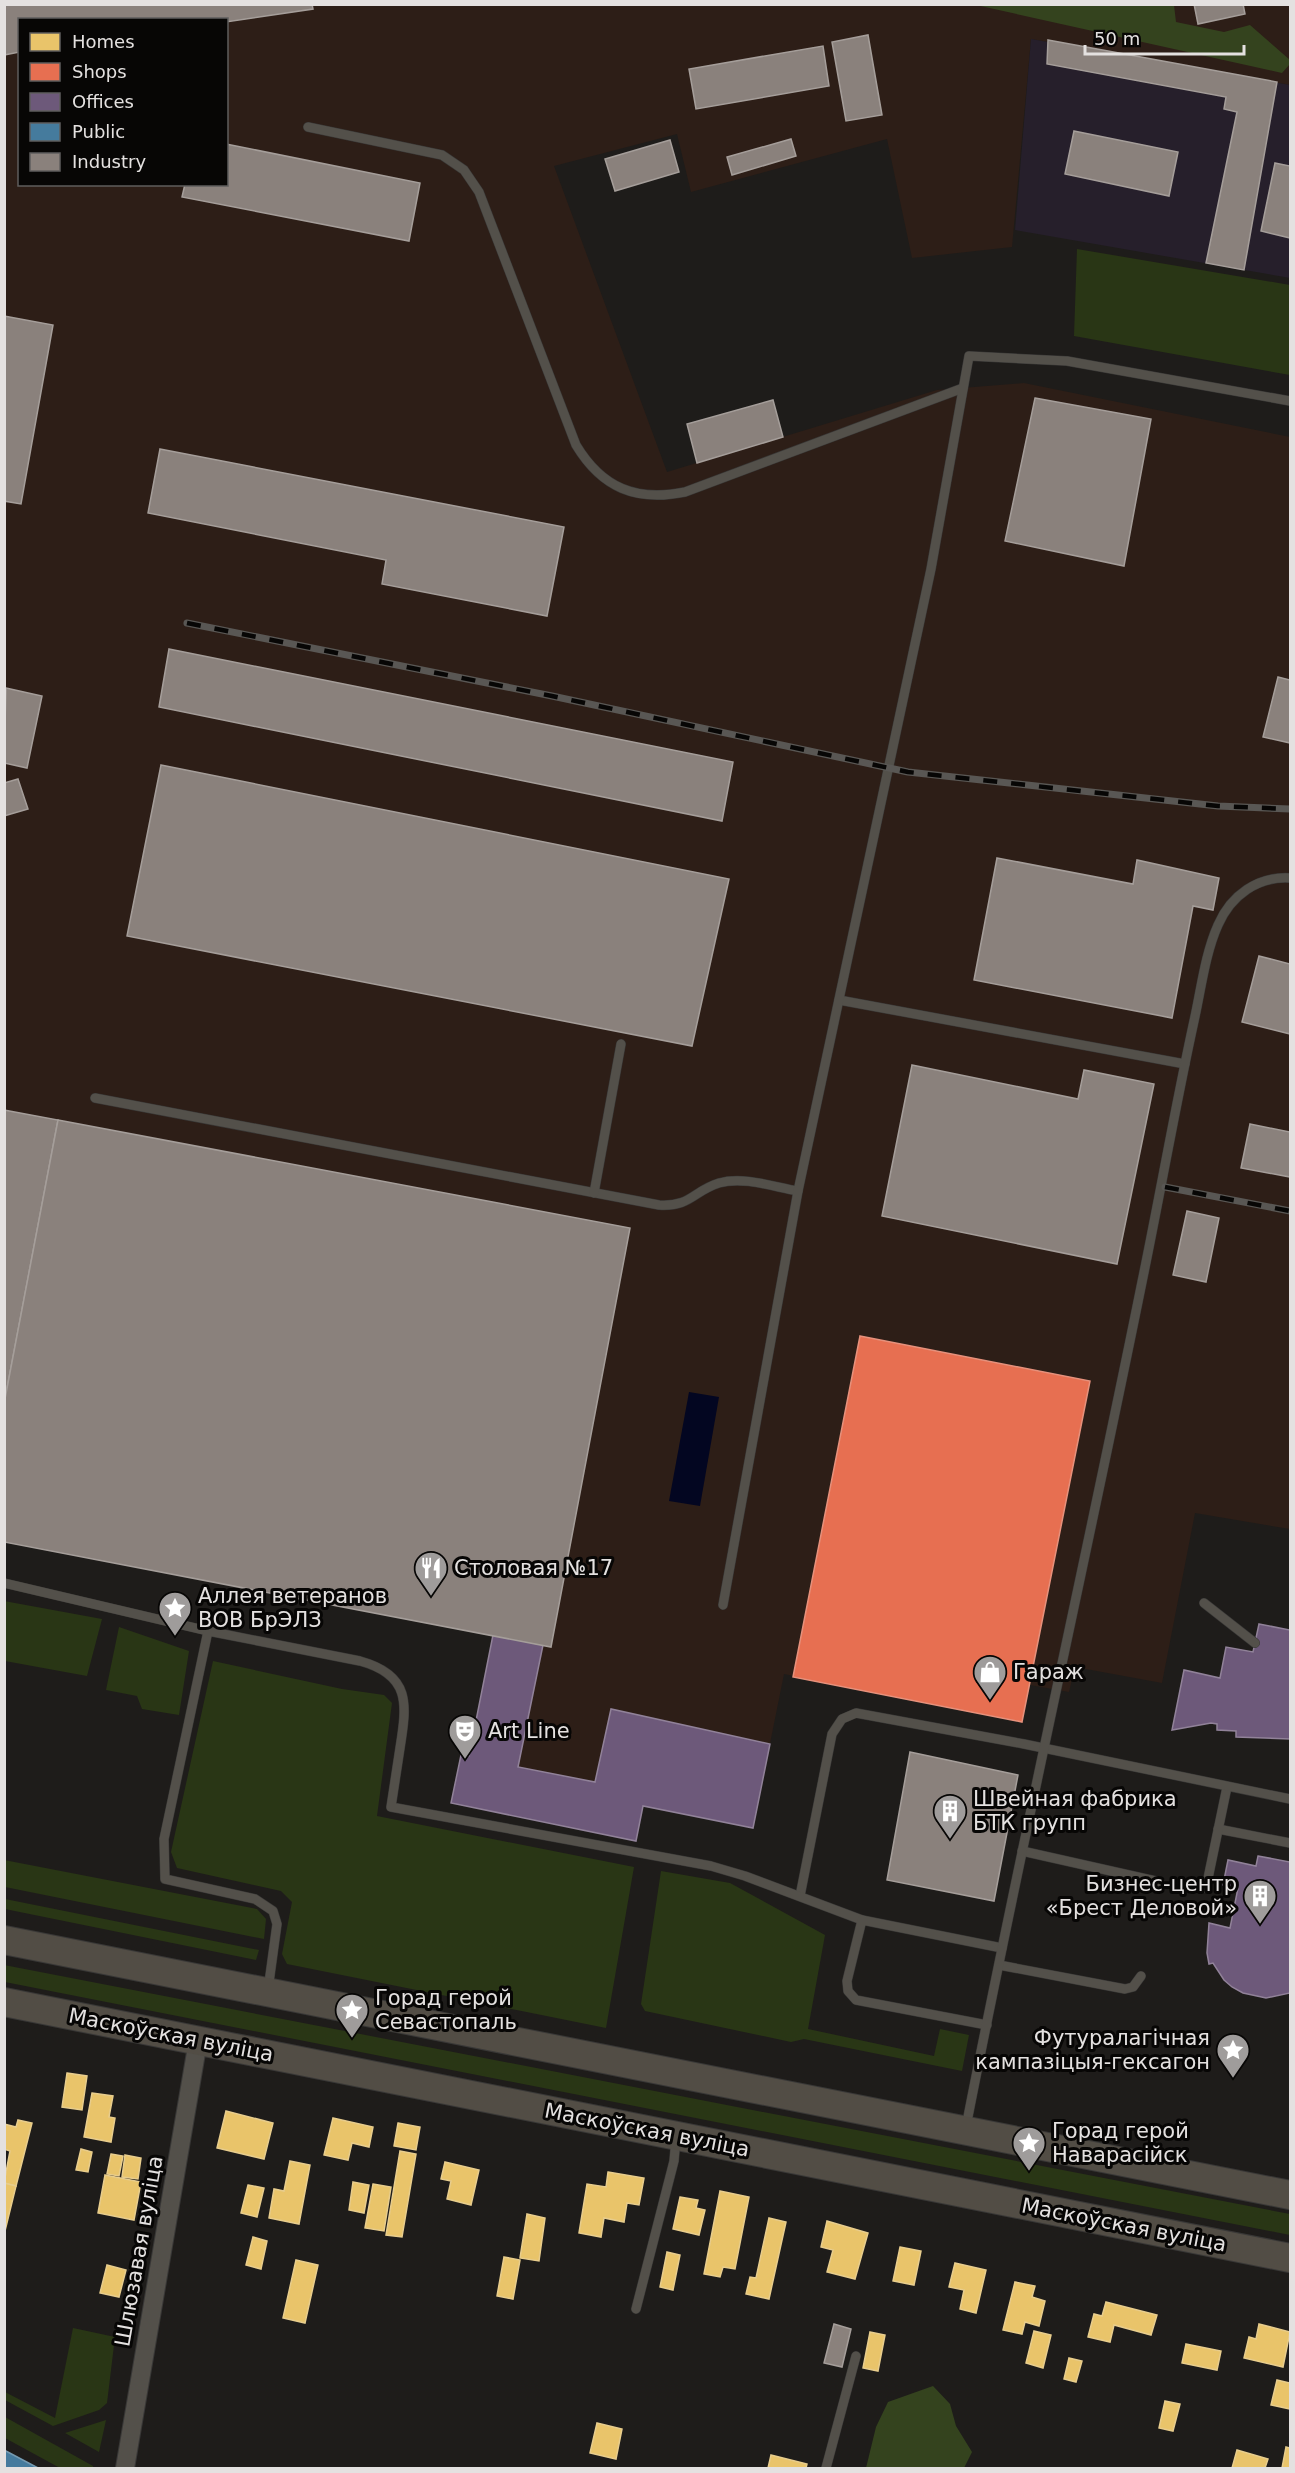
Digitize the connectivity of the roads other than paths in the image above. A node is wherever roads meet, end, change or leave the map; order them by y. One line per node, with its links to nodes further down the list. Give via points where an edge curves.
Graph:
1 (308, 127): 2 (lane, via 430,152 464,170 479,192 576,445 593,469 615,487 652,496 685,492)
2 (963, 388): 3 (lane, via 969,356 1066,361); 5 (lane, via 932,569)
3 (1290, 401)
4 (1290, 878): 7 (lane, via 1264,880 1249,887 1225,911 1212,943)
5 (839, 1000): 7 (lane); 9 (lane)
6 (621, 1044): 10 (lane)
7 (1185, 1064): 16 (lane)
8 (95, 1098): 10 (lane)
9 (798, 1191): 10 (lane, via 728,1182 669,1206); 13 (lane)
10 (594, 1193)
11 (4, 1583): 14 (lane)
12 (1204, 1603): 15 (lane)
13 (723, 1605)
14 (208, 1630): 24 (lane, via 360,1661 393,1677 400,1686 405,1707 391,1808 711,1866); 30 (lane, via 168,1815 163,1846 165,1879 255,1899 273,1911 277,1924)
15 (1255, 1643)
16 (1043, 1748): 17 (lane); 21 (lane); 24 (lane, via 864,1713 842,1719 832,1734)
17 (1227, 1787): 18 (lane); 19 (lane)
18 (1290, 1799)
19 (1218, 1829): 20 (lane); 23 (lane)
20 (1290, 1843)
21 (1022, 1851): 22 (lane); 27 (lane)
22 (1160, 1882)
23 (1206, 1888)
24 (800, 1896): 25 (lane)
25 (862, 1920): 27 (lane); 32 (lane, via 847,1981 851,1996 862,2002)
26 (4, 1940): 30 (main road)
27 (1002, 1948): 28 (lane)
28 (999, 1965): 29 (lane, via 1125,1989 1133,1987); 32 (lane)
29 (1141, 1976)
30 (268, 1992): 34 (main road)
31 (4, 2002): 33 (main road, Маскоўская вуліца)
32 (987, 2025): 34 (lane)
33 (198, 2041): 35 (main road, Маскоўская вуліца); 40 (street, Шлюзавая вуліца)
34 (965, 2129): 36 (main road)
35 (676, 2136): 37 (main road, Маскоўская вуліца); 38 (lane, via 674,2161)
36 (1290, 2195)
37 (1290, 2258)
38 (636, 2309)
39 (856, 2356): 41 (lane)
40 (125, 2469)
41 (826, 2469)

